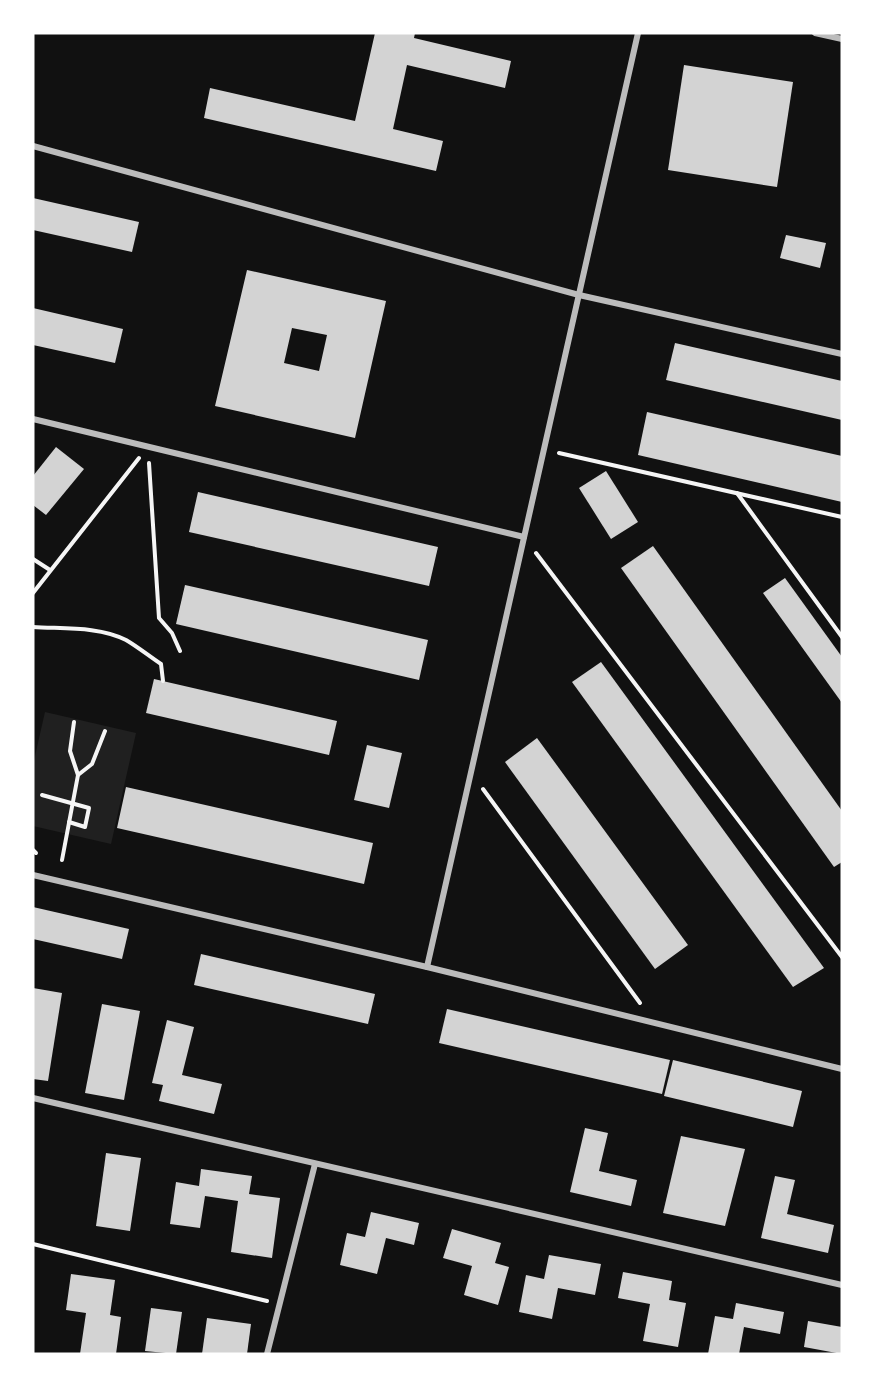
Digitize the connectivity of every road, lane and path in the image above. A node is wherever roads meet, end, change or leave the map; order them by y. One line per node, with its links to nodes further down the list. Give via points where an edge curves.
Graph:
1 (638, 33): 5 (street)
2 (815, 33): 3 (street)
3 (842, 39)
4 (33, 146): 5 (street)
5 (579, 295): 6 (street); 9 (street)
6 (842, 354)
7 (33, 419): 8 (street)
8 (148, 446): 12 (street); 14 (path); 18 (path, via 159,618)
9 (544, 449): 10 (path); 12 (street)
10 (737, 493): 11 (path); 17 (path)
11 (842, 517)
12 (524, 537): 22 (street); 29 (path)
13 (33, 559): 14 (path)
14 (51, 570): 15 (path)
15 (33, 593)
16 (33, 627): 19 (path, via 107,633 125,640 161,664)
17 (842, 637)
18 (180, 651)
19 (163, 681)
20 (74, 722): 23 (path, via 70,751)
21 (105, 731): 23 (path, via 92,764)
22 (471, 773): 30 (street); 31 (path)
23 (78, 775): 25 (path)
24 (42, 795): 25 (path)
25 (72, 804): 26 (path); 26 (path, via 89,808 85,827)
26 (69, 822): 27 (path)
27 (62, 860)
28 (33, 875): 30 (street)
29 (842, 957)
30 (427, 967): 31 (street)
31 (655, 1023): 32 (street)
32 (842, 1069)
33 (33, 1098): 34 (street)
34 (315, 1164): 36 (street); 37 (street)
35 (33, 1244): 37 (path)
36 (842, 1285)
37 (280, 1304): 38 (street)
38 (267, 1354)

